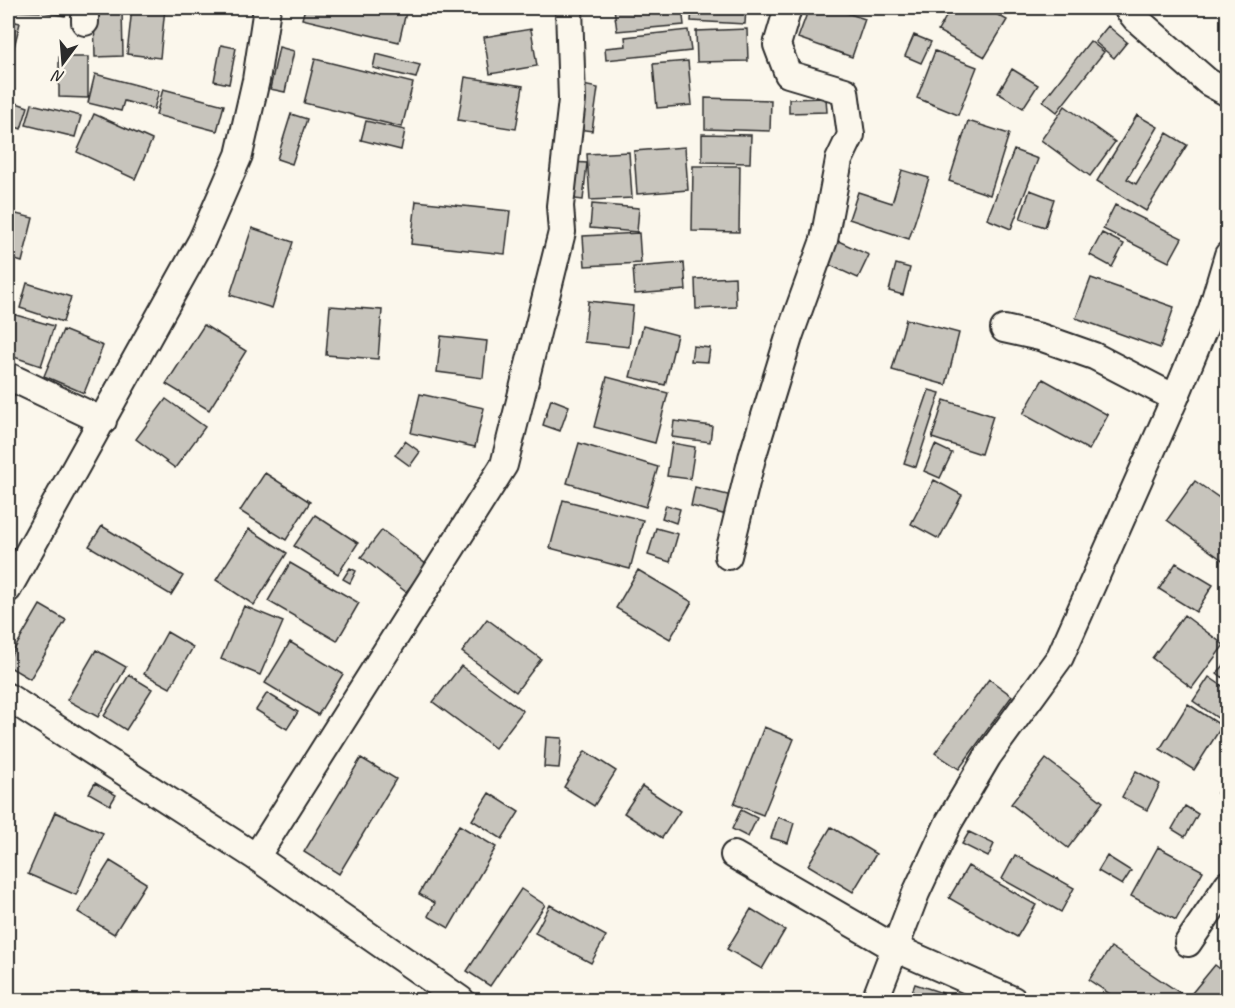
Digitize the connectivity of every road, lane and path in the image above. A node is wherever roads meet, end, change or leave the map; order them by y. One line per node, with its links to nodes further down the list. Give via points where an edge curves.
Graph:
1 (267, 8): 10 (street, via 239,155 202,240)
2 (569, 8): 15 (street, via 572,100 560,206 562,232 504,465)
3 (788, 8): 11 (street, via 777,45 788,74 845,91 851,135 839,160 824,240 752,458)
4 (1127, 8): 5 (street, via 1208,82)
5 (1227, 93)
6 (1227, 255): 9 (street, via 1212,309)
7 (1004, 329): 9 (street, via 1094,356)
8 (8, 376): 10 (street)
9 (1175, 398): 18 (street, via 1060,657 988,756 949,822)
10 (103, 421): 12 (street)
11 (728, 556)
12 (8, 590)
13 (8, 697): 15 (street)
14 (734, 855): 18 (street)
15 (256, 857): 19 (street)
16 (1227, 884): 17 (street)
17 (1188, 943)
18 (895, 948): 20 (street); 21 (street)
19 (461, 1000)
20 (875, 1000)
21 (1012, 1000)

